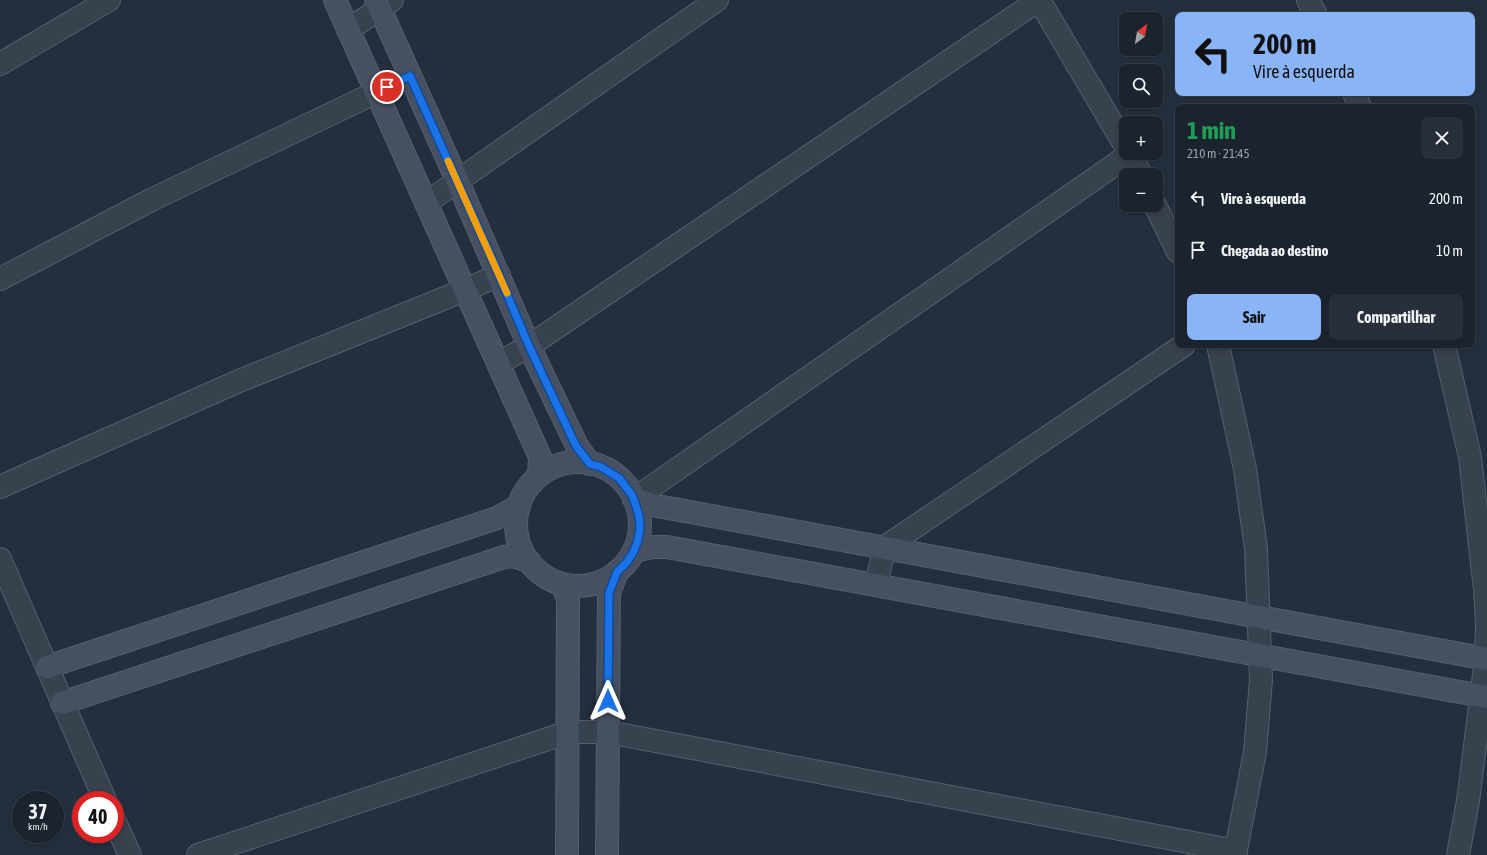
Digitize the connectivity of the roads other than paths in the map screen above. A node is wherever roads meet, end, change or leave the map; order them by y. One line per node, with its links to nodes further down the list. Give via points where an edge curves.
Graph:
1 (109, 0): 9 (street)
2 (335, 0): 8 (street)
3 (717, 0): 14 (street)
4 (1039, 0): 12 (street); 21 (street)
5 (1308, 0): 7 (street)
6 (382, 3): 8 (street); 10 (street)
7 (1314, 12)
8 (348, 30): 11 (street)
9 (0, 64)
10 (410, 76): 11 (street); 14 (street)
11 (376, 92): 15 (street); 19 (street, via 151,200)
12 (1119, 134)
13 (1119, 158): 29 (street)
14 (457, 180): 15 (street); 18 (street)
15 (426, 203): 20 (street)
16 (1158, 212): 17 (street)
17 (1175, 246)
18 (499, 275): 20 (street); 21 (street)
19 (0, 279)
20 (465, 290): 25 (street); 28 (street, via 239,381)
21 (529, 346): 25 (street); 26 (street, via 576,446)
22 (1180, 348): 31 (street)
23 (1219, 348): 38 (street, via 1245,468 1256,549)
24 (1445, 348): 40 (street, via 1470,457 1485,590)
25 (499, 363): 27 (street, via 540,457)
26 (590, 464): 27 (street, via 568,463); 29 (street, via 606,469 619,478)
27 (539, 476): 30 (street, via 531,483)
28 (0, 487)
29 (634, 499): 31 (street, via 652,505); 32 (street, via 640,528)
30 (519, 506): 34 (street, via 517,535); 41 (street, via 497,518)
31 (885, 547): 37 (street); 38 (street)
32 (634, 551): 35 (street); 37 (street, via 667,547)
33 (0, 559): 41 (street)
34 (529, 561): 36 (street, via 541,574); 43 (street, via 514,556 504,557)
35 (617, 572): 36 (street, via 599,582 587,585); 45 (street, via 609,593)
36 (562, 584): 44 (street, via 568,600)
37 (876, 584): 39 (street)
38 (1258, 616): 39 (street); 40 (street)
39 (1260, 655): 42 (street); 48 (street, via 1261,680 1255,752)
40 (1486, 659): 42 (street)
41 (46, 667): 43 (street)
42 (1484, 697): 53 (street)
43 (62, 703): 46 (street)
44 (569, 732): 45 (street); 50 (street); 51 (street)
45 (608, 732): 48 (street); 52 (street)
46 (101, 791)
47 (124, 842): 49 (street)
48 (1236, 853)
49 (130, 855)
50 (198, 855)
51 (567, 855)
52 (607, 855)
53 (1458, 855)

